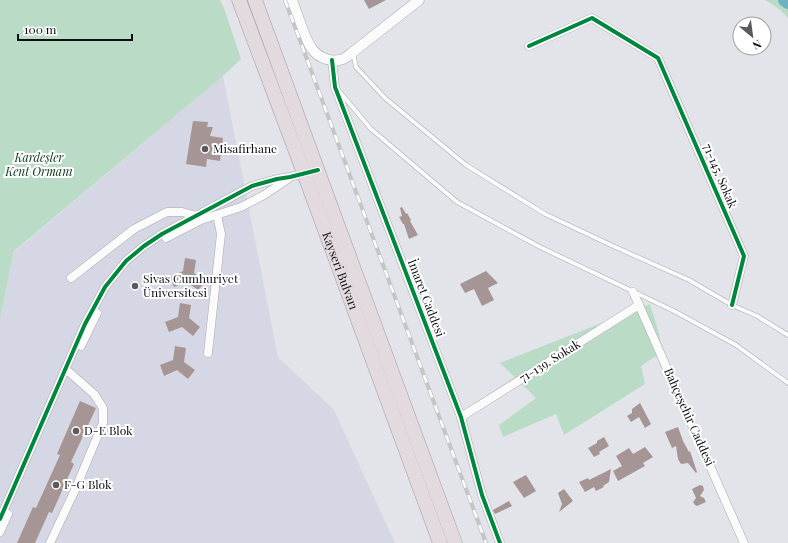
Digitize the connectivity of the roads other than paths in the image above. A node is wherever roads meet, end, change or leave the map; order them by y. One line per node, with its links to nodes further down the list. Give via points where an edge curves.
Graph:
1 (239, 0): 9 (highway, Kayseri Bulvarı)
2 (255, 0): 9 (highway, Kayseri Bulvarı)
3 (292, 0): 7 (street, via 312,49 325,60)
4 (419, 0): 6 (street)
5 (529, 46): 16 (street, 71-145. Sokak, via 592,18 658,58 744,256)
6 (353, 52): 7 (street, via 343,59); 16 (lane, via 356,67 385,98 466,165 545,214 689,280)
7 (332, 60): 8 (street, İmaret Caddesi)
8 (335, 87): 14 (lane, via 371,129 457,202 540,247); 21 (street, İmaret Caddesi)
9 (311, 171): 10 (street); 25 (highway, Kayseri Bulvarı); 26 (highway, Kayseri Bulvarı)
10 (290, 177): 11 (street, via 241,207); 12 (street, via 252,186)
11 (216, 215): 18 (street, via 220,234); 19 (street, via 166,238 129,264 108,290)
12 (197, 216): 13 (street, via 167,212 134,229); 22 (street, via 144,246 126,261 105,287 85,324)
13 (70, 278)
14 (633, 292): 15 (street, Bahçeşehir Caddesi); 20 (lane, via 736,345)
15 (639, 305): 21 (street, 71-139. Sokak); 28 (street, Bahçeşehir Caddesi)
16 (732, 305): 17 (lane, via 757,316)
17 (788, 335)
18 (208, 353)
19 (69, 372): 23 (street); 24 (street, via 94,394 103,408 103,423)
20 (788, 383)
21 (461, 417): 27 (street, İmaret Caddesi, via 482,495)
22 (0, 520)
23 (0, 532)
24 (50, 543)
25 (440, 543)
26 (455, 543)
27 (500, 543)
28 (744, 543)

